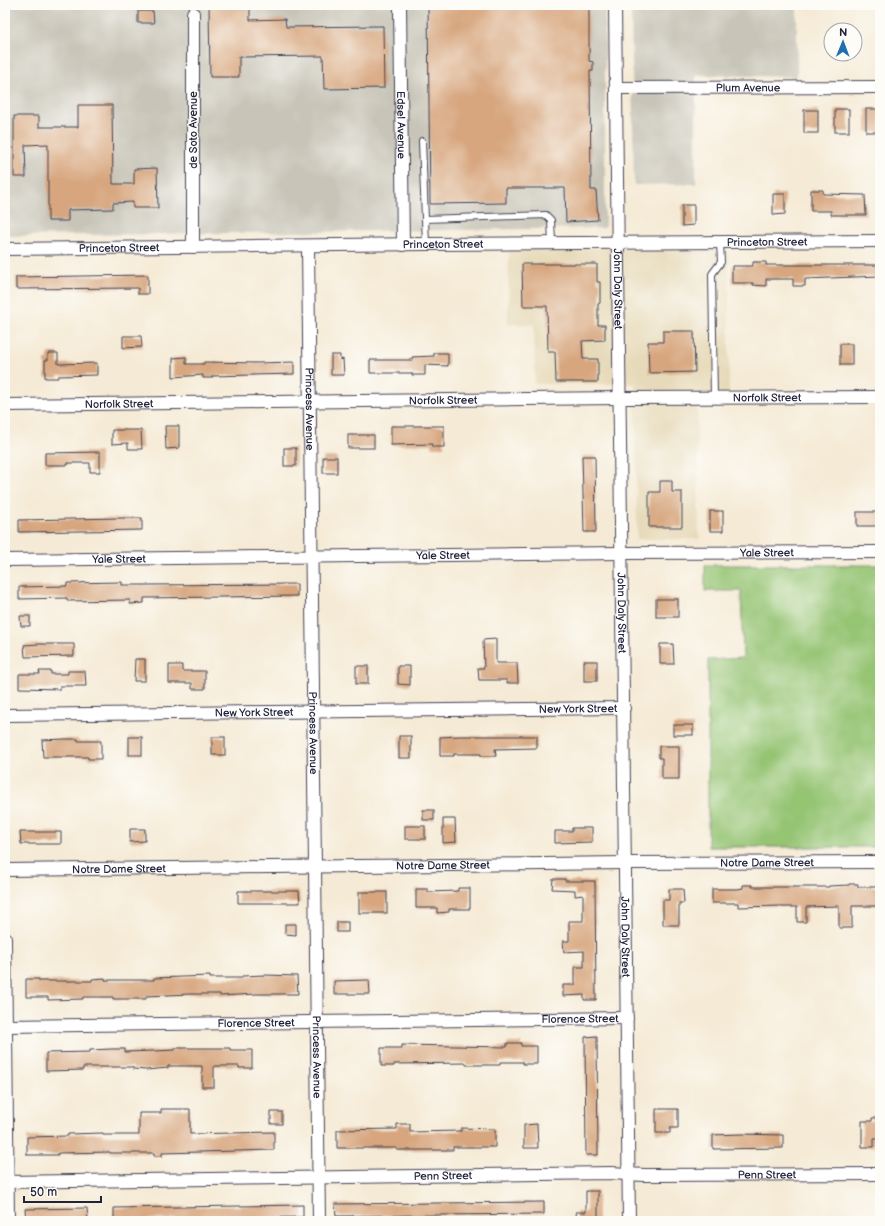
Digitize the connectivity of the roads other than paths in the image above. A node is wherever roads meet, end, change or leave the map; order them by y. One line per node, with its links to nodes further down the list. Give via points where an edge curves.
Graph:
1 (400, 5): 13 (street, Edsel Avenue)
2 (615, 5): 5 (street, John Daly Street)
3 (193, 13): 15 (street, de Soto Avenue)
4 (880, 87): 5 (street, Plum Avenue)
5 (616, 88): 9 (street, John Daly Street)
6 (422, 140): 7 (lane)
7 (425, 219): 11 (lane, via 546,215 552,220); 12 (lane)
8 (880, 241): 10 (street, Princeton Street)
9 (618, 242): 10 (street, Princeton Street); 11 (street, Princeton Street); 19 (street, John Daly Street)
10 (720, 242): 17 (lane, via 721,262 712,274)
11 (552, 243): 12 (street, Princeton Street)
12 (426, 244): 13 (street, Princeton Street)
13 (403, 245): 14 (street, Princeton Street)
14 (308, 246): 15 (street, Princeton Street); 20 (street, Princess Avenue)
15 (193, 247): 16 (street, Princeton Street)
16 (5, 249)
17 (714, 397): 18 (street, Norfolk Street); 19 (street, Norfolk Street)
18 (880, 397)
19 (620, 398): 20 (street, Norfolk Street); 23 (street, John Daly Street)
20 (310, 401): 21 (street, Norfolk Street); 24 (street, Princess Avenue)
21 (5, 405)
22 (880, 552): 23 (street, Yale Street)
23 (622, 553): 24 (street, Yale Street); 26 (street, John Daly Street)
24 (312, 556): 25 (street, Yale Street); 27 (street, Princess Avenue)
25 (5, 560)
26 (624, 708): 27 (street, New York Street); 30 (street, John Daly Street)
27 (313, 711): 28 (street, New York Street); 31 (street, Princess Avenue)
28 (5, 715)
29 (880, 862): 30 (street, Notre Dame Street)
30 (625, 863): 31 (street, Notre Dame Street); 34 (street, John Daly Street)
31 (315, 866): 32 (street, Notre Dame Street); 35 (street, Princess Avenue)
32 (5, 870)
33 (5, 938): 36 (street)
34 (627, 1018): 35 (street, Florence Street); 38 (street, John Daly Street)
35 (316, 1022): 36 (street, Florence Street); 39 (street, Princess Avenue)
36 (6, 1026): 40 (street)
37 (880, 1174): 38 (street, Penn Street)
38 (629, 1175): 39 (street, Penn Street); 43 (street, John Daly Street)
39 (318, 1178): 40 (street, Penn Street); 42 (street, Princess Avenue)
40 (6, 1182): 41 (street)
41 (8, 1221)
42 (319, 1221)
43 (629, 1221)

